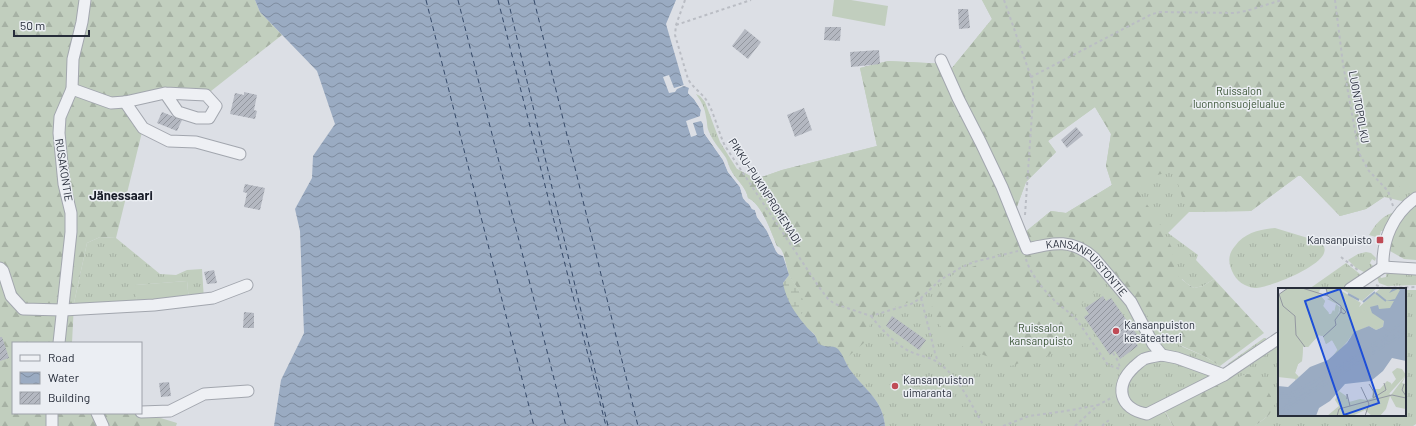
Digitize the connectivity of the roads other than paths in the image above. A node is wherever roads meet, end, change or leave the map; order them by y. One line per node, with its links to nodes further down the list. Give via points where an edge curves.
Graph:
1 (85, 0): 3 (street, RUSAKONTIE, via 73,59)
2 (942, 60): 16 (street, KANSANPUISTONTIE, via 1002,187 1027,249 1055,243 1072,245 1087,252 1131,302 1153,344)
3 (72, 89): 5 (street, via 111,103); 13 (street, RUSAKONTIE, via 60,117 59,133 64,184 71,213)
4 (164, 93): 5 (street)
5 (125, 102): 6 (street, via 143,128 169,141 196,142)
6 (240, 154)
7 (1416, 198): 8 (street, via 1403,209 1389,230 1383,256)
8 (1384, 267): 10 (street); 12 (street)
9 (0, 268): 13 (street, via 3,270 11,296 23,308)
10 (1416, 269)
11 (247, 285): 13 (street, via 213,298 154,305)
12 (1352, 288)
13 (63, 310): 15 (street, RUSAKONTIE)
14 (1278, 339): 17 (street)
15 (59, 342)
16 (1162, 354): 17 (street); 17 (street, via 1143,360 1124,371 1121,394 1126,404 1138,412 1147,414)
17 (1224, 375)
18 (248, 391): 19 (street, via 204,394 170,411)
19 (142, 412)
20 (52, 414): 22 (street)
21 (97, 414): 23 (street)
22 (52, 426)
23 (103, 426)

